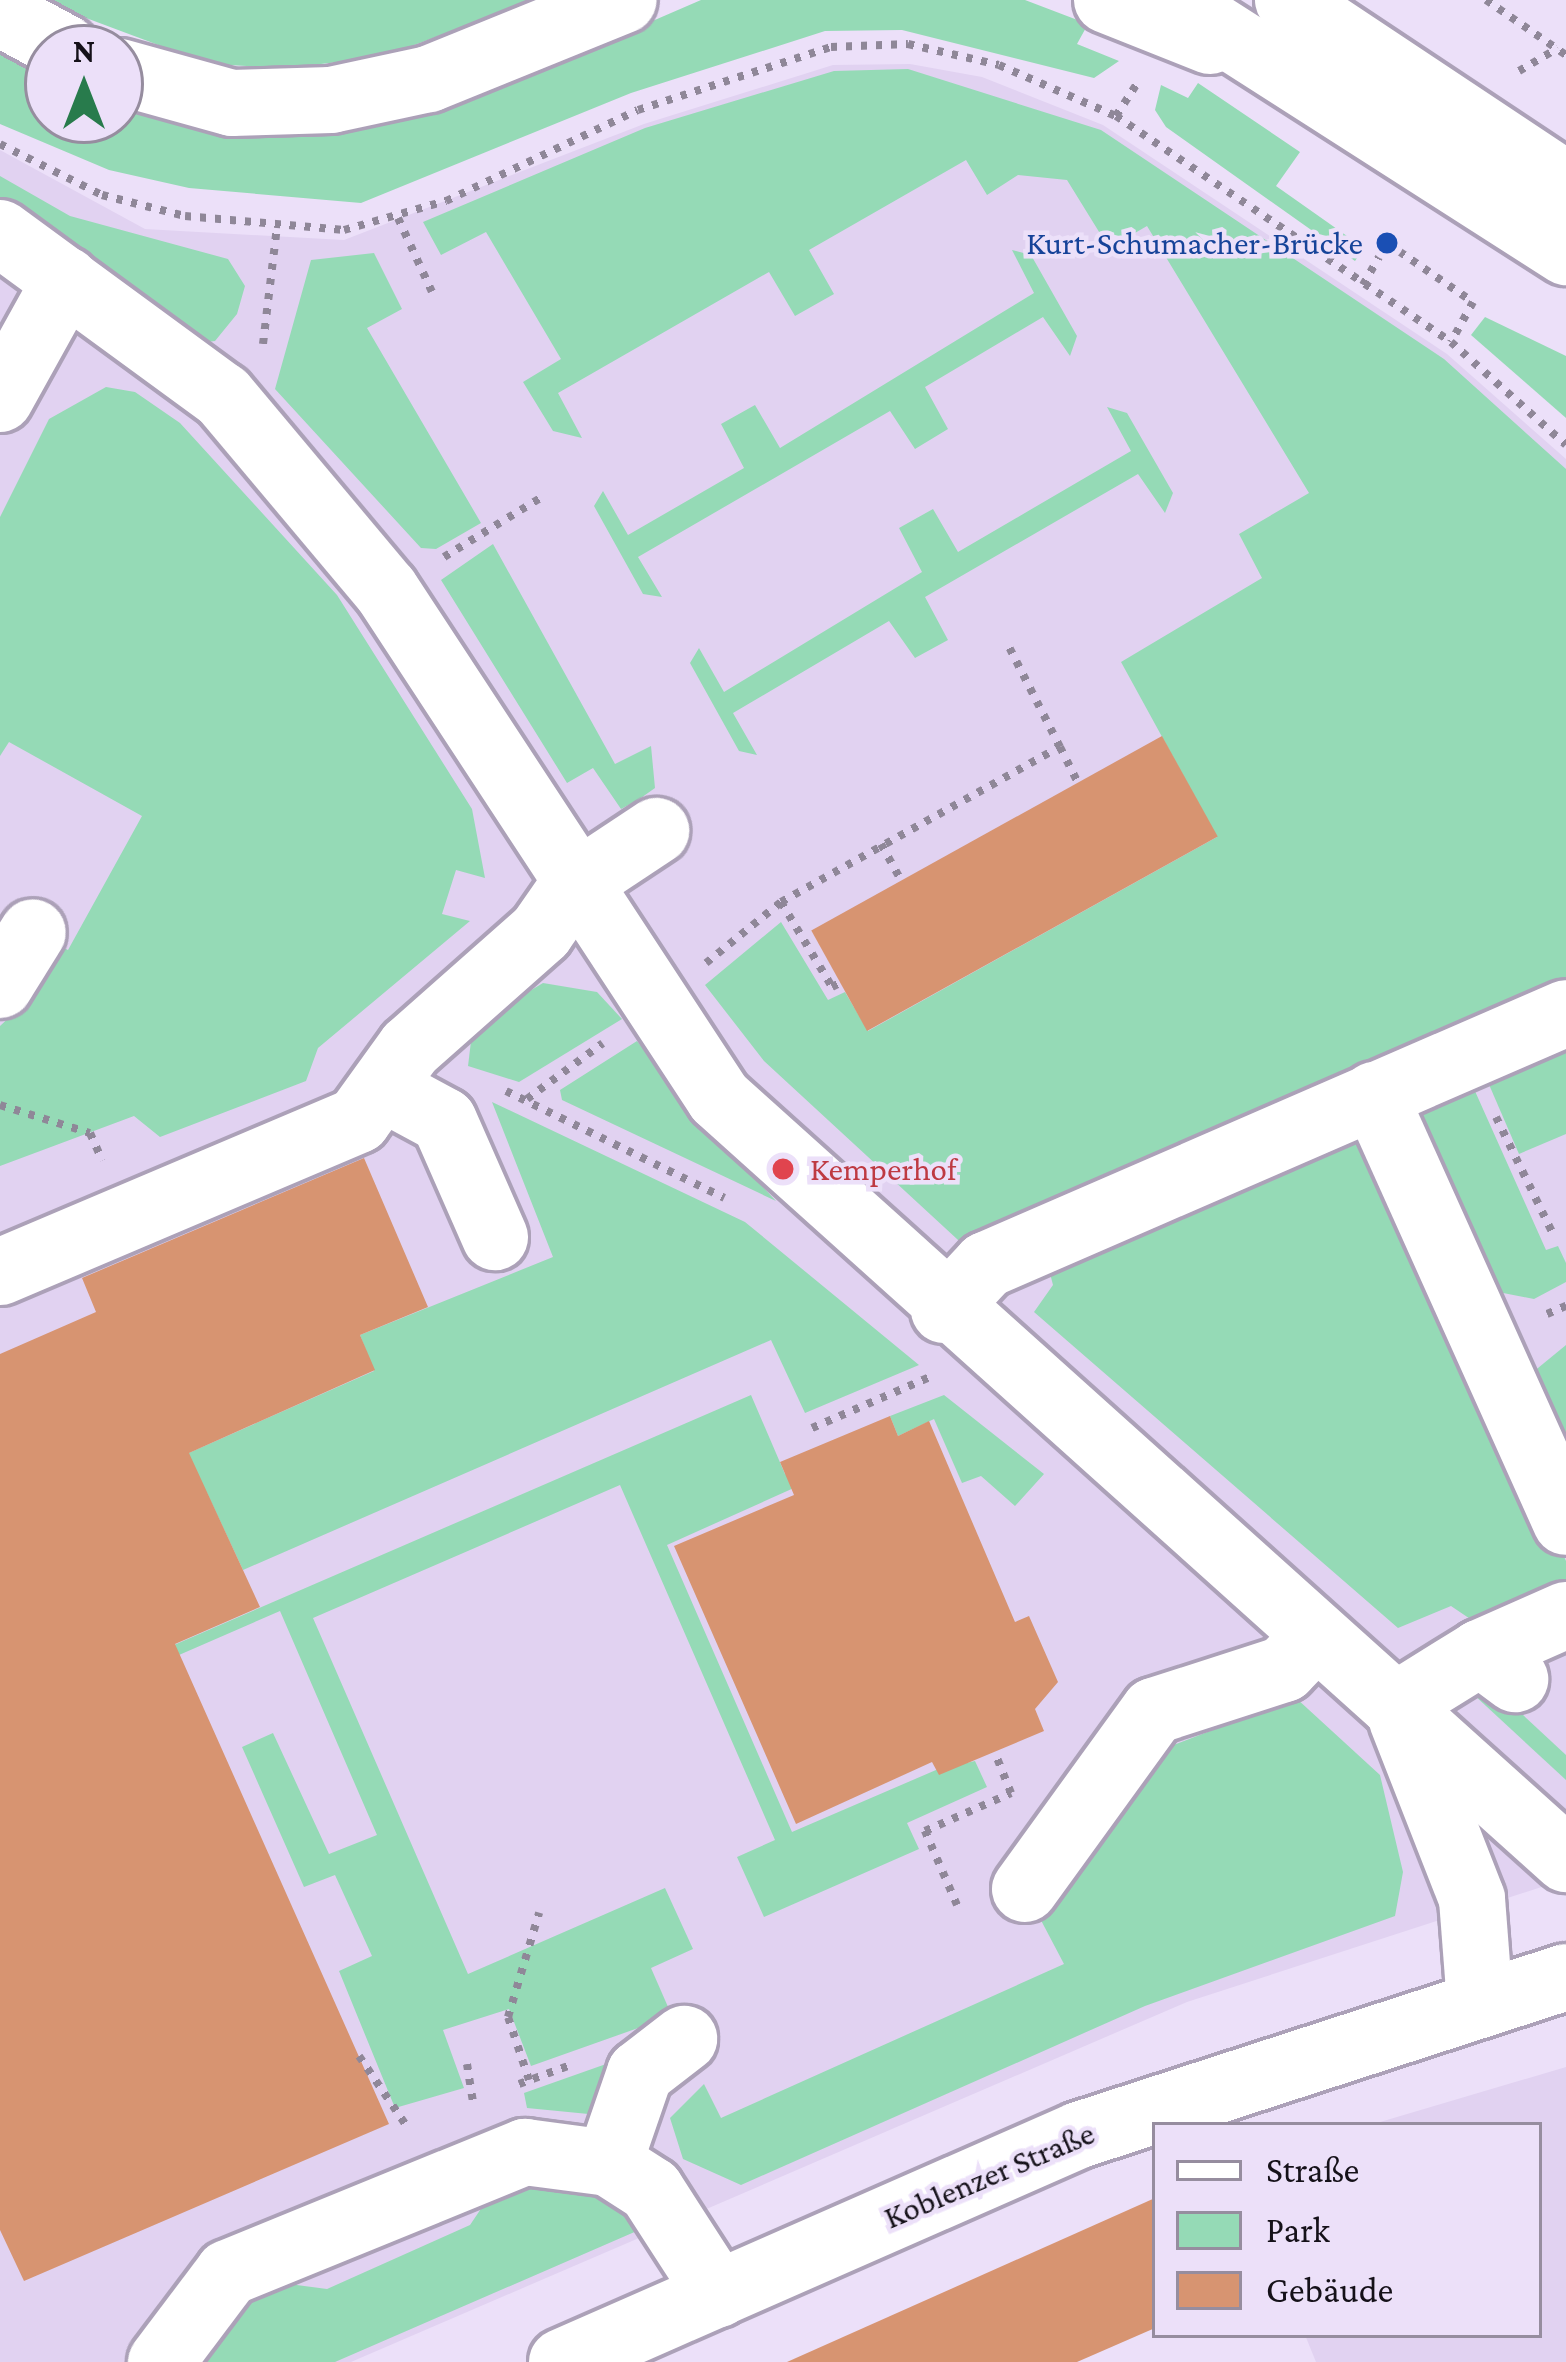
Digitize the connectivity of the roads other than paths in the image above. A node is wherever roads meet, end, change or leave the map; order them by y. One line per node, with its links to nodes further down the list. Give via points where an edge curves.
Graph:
1 (624, 0): 6 (main road, via 429,80 331,100 232,103)
2 (1107, 0): 5 (main road)
3 (1172, 0): 5 (main road)
4 (1288, 0): 7 (main road)
5 (1269, 64): 9 (main road)
6 (144, 79)
7 (1566, 185)
8 (0, 233): 10 (main road)
9 (1566, 252)
10 (66, 280): 11 (main road); 13 (main road, via 223,396 386,590)
11 (0, 399)
12 (656, 831): 13 (main road)
13 (573, 886): 15 (main road); 19 (main road, via 719,1098)
14 (1566, 1013): 16 (main road)
15 (383, 1088): 17 (main road, via 444,1121); 18 (main road, via 358,1120)
16 (1374, 1095): 19 (main road, via 986,1265); 20 (main road)
17 (495, 1238)
18 (0, 1272)
19 (945, 1338): 22 (main road)
20 (1566, 1522)
21 (1566, 1615): 23 (main road, via 1498,1666)
22 (1316, 1637): 23 (main road); 25 (main road, via 1284,1669 1154,1711)
23 (1396, 1706): 24 (main road); 27 (main road, via 1472,1899)
24 (1566, 1859)
25 (1025, 1889)
26 (1566, 1977): 27 (main road, Koblenzer Straße)
27 (1480, 2002): 30 (main road, Koblenzer Straße, via 1100,2127)
28 (684, 2039): 29 (main road, via 640,2073)
29 (609, 2163): 30 (main road, via 651,2189); 31 (main road, via 525,2152 482,2163 228,2272)
30 (718, 2294): 32 (main road, Koblenzer Straße)
31 (161, 2362)
32 (562, 2362)

